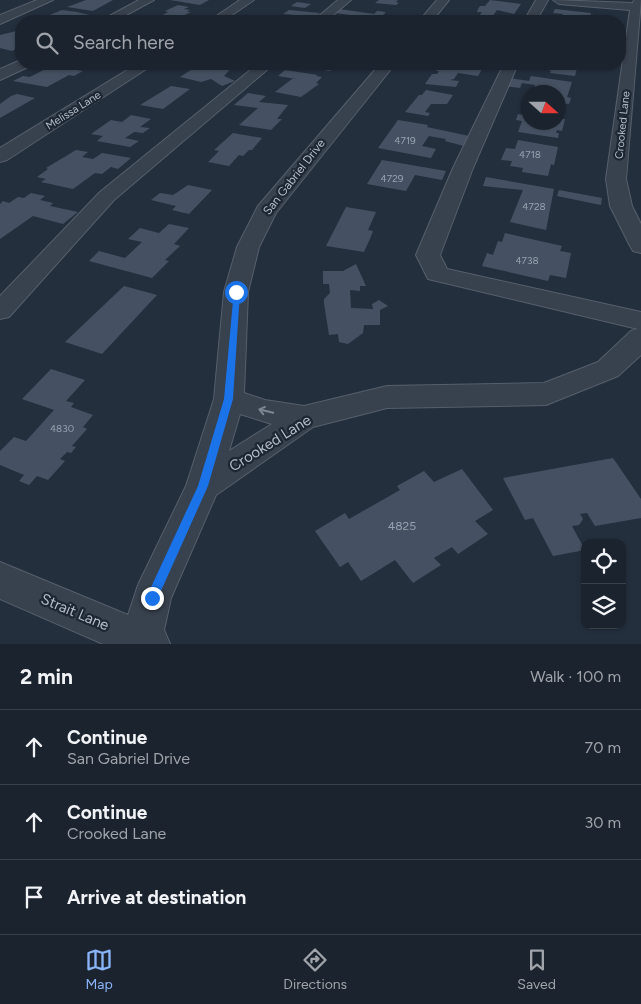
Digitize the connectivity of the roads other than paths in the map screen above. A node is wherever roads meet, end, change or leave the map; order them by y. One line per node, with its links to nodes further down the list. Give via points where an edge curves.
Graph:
1 (47, 0): 14 (street)
2 (148, 0): 9 (street)
3 (248, 0): 10 (street)
4 (345, 0): 11 (street)
5 (443, 0): 12 (street)
6 (542, 0): 13 (street)
7 (559, 0): 8 (street)
8 (639, 5): 22 (street, Crooked Lane, via 616,179 621,206)
9 (118, 15)
10 (224, 15)
11 (326, 15)
12 (430, 15)
13 (533, 15)
14 (0, 20)
15 (15, 68): 20 (street)
16 (137, 70): 21 (street, Melissa Lane)
17 (260, 70): 23 (street, via 107,196)
18 (383, 70): 26 (street, San Gabriel Drive, via 266,211 248,247 236,292)
19 (508, 70): 24 (street, via 463,168 428,255 437,274)
20 (0, 75)
21 (0, 156)
22 (641, 246)
23 (0, 311)
24 (641, 321)
25 (641, 337): 27 (street, Crooked Lane, via 608,368 546,394 387,397)
26 (229, 399): 27 (street, one-way to 26, via 264,411); 28 (street, San Gabriel Drive)
27 (304, 418): 28 (street, Crooked Lane)
28 (203, 486): 30 (street, via 152,598)
29 (0, 580): 30 (street, Strait Lane)
30 (144, 643)

